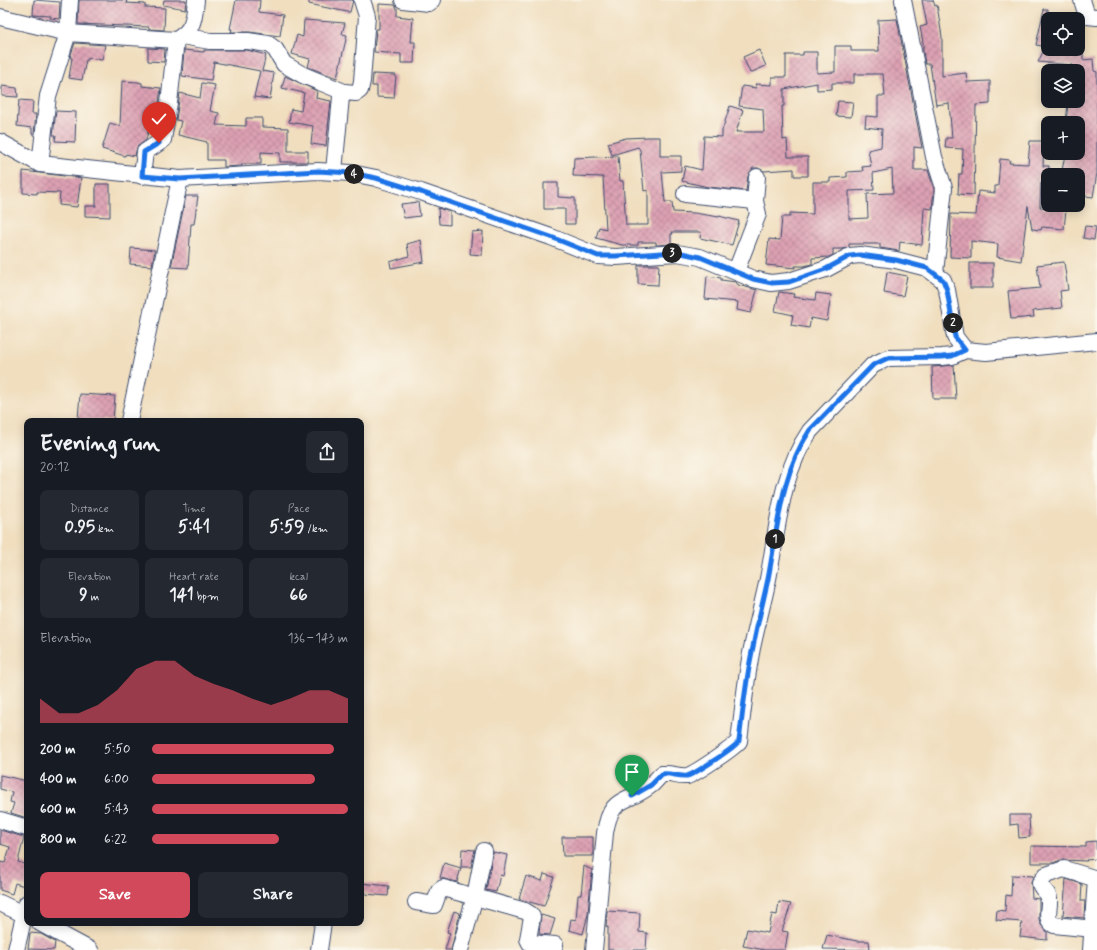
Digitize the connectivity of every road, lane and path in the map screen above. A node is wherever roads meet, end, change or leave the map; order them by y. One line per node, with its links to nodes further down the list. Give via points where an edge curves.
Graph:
1 (70, 0): 10 (street)
2 (196, 0): 11 (street, via 193,24)
3 (362, 0): 12 (street, via 367,16 362,81 360,90 356,93)
4 (403, 0): 5 (street, via 429,3)
5 (432, 0)
6 (903, 0): 22 (street, via 934,157 944,188)
7 (1082, 0): 8 (street, via 1087,16)
8 (1097, 16)
9 (0, 17): 10 (street)
10 (68, 32): 11 (street); 14 (street, via 48,96)
11 (179, 38): 12 (street, via 268,44 275,49 284,64); 16 (street, via 163,140 144,152)
12 (344, 92): 15 (street, via 341,97)
13 (0, 142): 14 (street)
14 (40, 164): 16 (street)
15 (334, 172): 18 (street); 21 (street, via 376,178 421,192 598,256 677,252 700,257)
16 (142, 176): 18 (street)
17 (757, 177): 20 (street)
18 (180, 179): 25 (street)
19 (685, 194): 20 (street)
20 (755, 201): 21 (street, via 758,214)
21 (736, 271): 22 (street, via 753,279 772,283 789,282 826,269 850,256 860,255 896,260 927,268)
22 (935, 273): 24 (street, via 943,280 947,290 955,337)
23 (1097, 341): 24 (street, via 986,352)
24 (965, 350): 44 (street, via 952,356 888,358 873,365 810,430 787,476 752,648 739,741 733,748 694,774 662,774 651,785 621,801 612,809 606,821)
25 (130, 418)
26 (0, 820): 27 (street)
27 (24, 827)
28 (484, 851): 30 (street)
29 (1097, 879): 37 (street); 37 (street, via 1064,869 1049,873 1040,884 1049,897 1048,916 1051,923)
30 (475, 896): 31 (street, via 443,888 439,891 434,905); 39 (street, via 530,914 532,919 528,942); 43 (street)
31 (416, 902)
32 (0, 903): 33 (street)
33 (24, 910)
34 (24, 919): 40 (street)
35 (46, 926): 41 (street)
36 (323, 926): 42 (street)
37 (1094, 929): 45 (street)
38 (556, 945): 39 (street)
39 (537, 947)
40 (16, 950)
41 (90, 950)
42 (319, 950)
43 (460, 950)
44 (594, 950)
45 (1091, 950)

